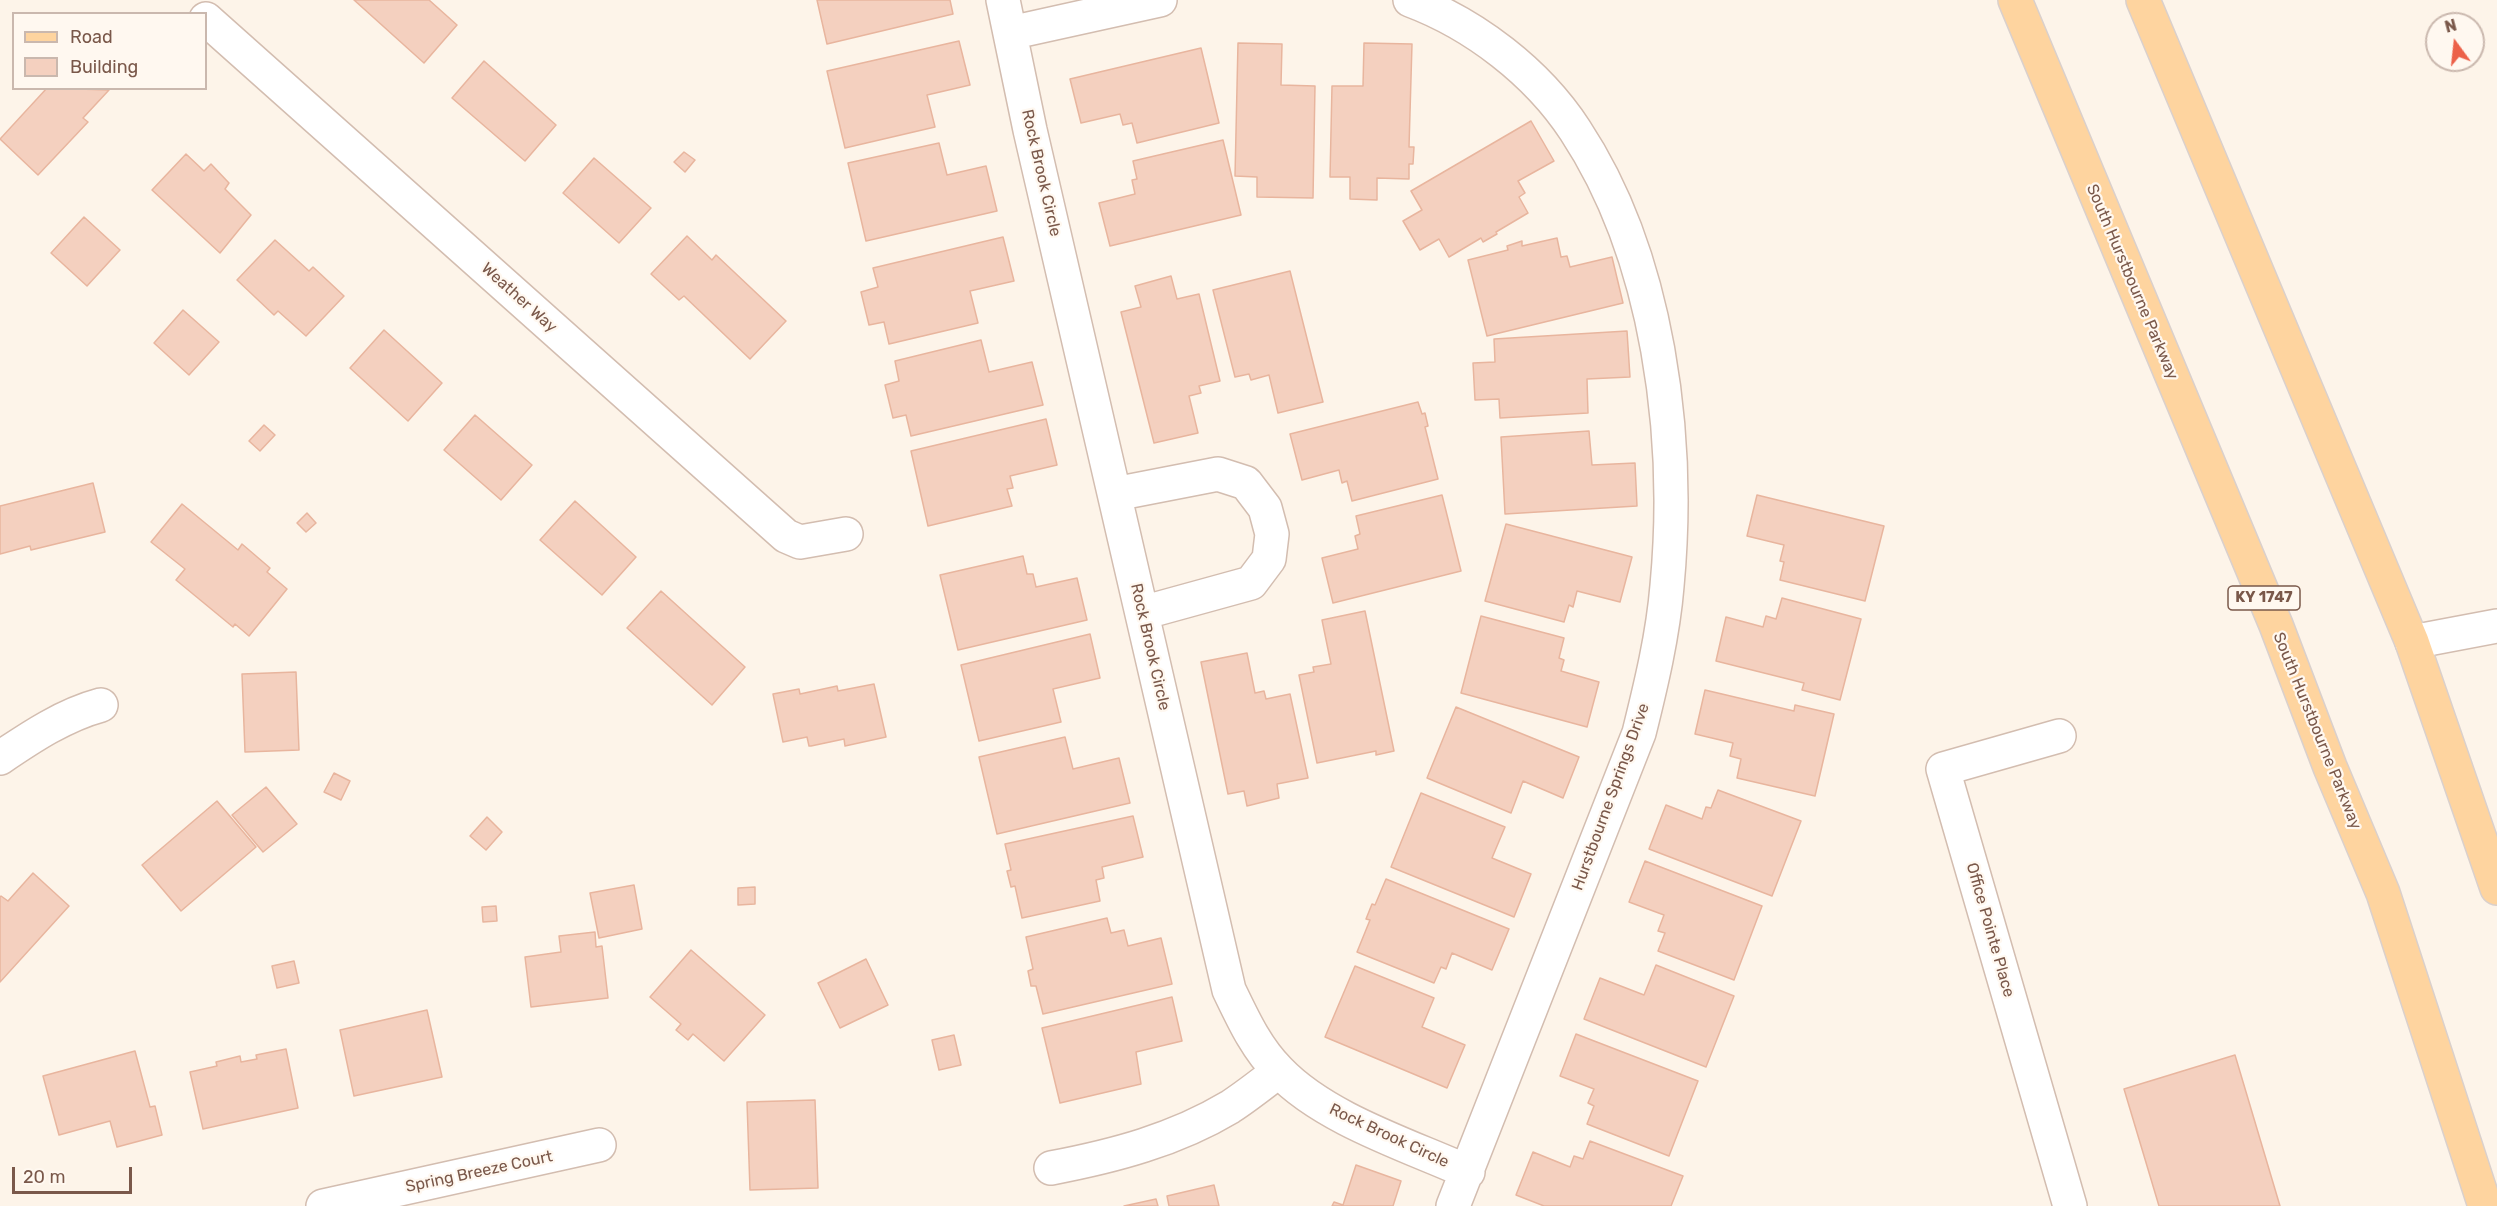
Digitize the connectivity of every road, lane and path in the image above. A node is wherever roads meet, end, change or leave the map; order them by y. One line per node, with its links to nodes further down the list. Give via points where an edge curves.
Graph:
1 (184, 0): 7 (street)
2 (1003, 0): 9 (street, Rock Brook Circle)
3 (1160, 0): 9 (street)
4 (1410, 0): 22 (street, Hurstbourne Springs Drive, via 1434,9 1488,41 1530,76 1575,129 1593,160 1625,226 1650,314 1666,404 1672,491 1667,586 1652,684 1639,733)
5 (2015, 0): 26 (main road, South Hurstbourne Parkway / KY 1747, via 2383,893)
6 (2142, 0): 14 (main road)
7 (197, 12)
8 (207, 20): 11 (street, Weather Way, via 786,536 800,542)
9 (1010, 33): 10 (street, Rock Brook Circle)
10 (1115, 494): 12 (street, Rock Brook Circle); 12 (street, via 1218,474 1246,483 1264,507 1272,534 1269,560 1251,584)
11 (846, 534)
12 (1142, 613): 19 (street, Rock Brook Circle, via 1230,990 1249,1033)
13 (2497, 626): 14 (street)
14 (2412, 642): 18 (main road)
15 (101, 705): 17 (street, via 85,709 29,738)
16 (2059, 736): 25 (street, Office Pointe Place, via 1943,769)
17 (0, 758)
18 (2497, 888)
19 (1279, 1071): 21 (street, via 1230,1107 1171,1136 1112,1156); 22 (street, Rock Brook Circle, via 1311,1099 1339,1115)
20 (599, 1145): 23 (street, Spring Breeze Court)
21 (1051, 1168)
22 (1468, 1172): 24 (street, Hurstbourne Springs Drive)
23 (323, 1206)
24 (1453, 1206)
25 (2070, 1206)
26 (2485, 1206)

